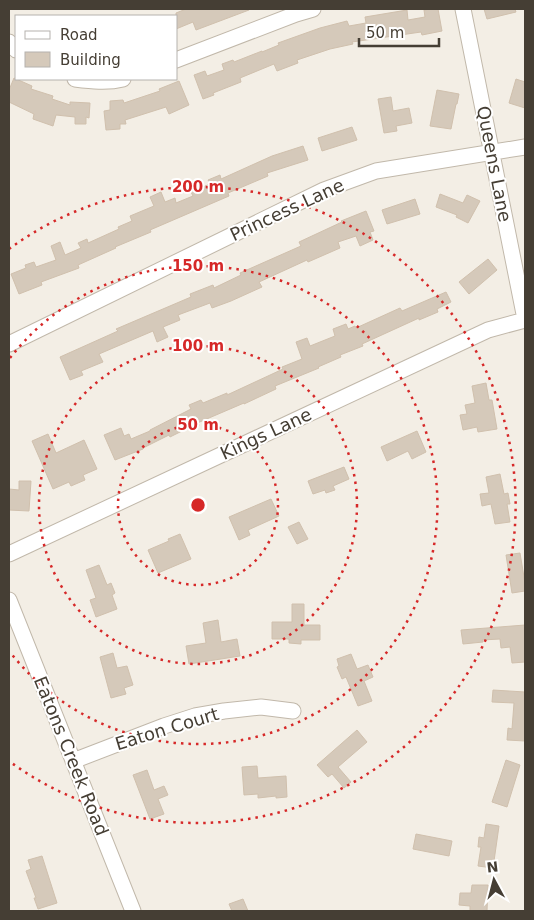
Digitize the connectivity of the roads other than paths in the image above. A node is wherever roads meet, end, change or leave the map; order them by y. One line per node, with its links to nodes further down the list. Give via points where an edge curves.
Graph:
1 (313, 9): 3 (street)
2 (463, 9): 7 (street, Queens Lane)
3 (178, 59)
4 (81, 80): 5 (street)
5 (117, 80)
6 (525, 147): 7 (street, Princess Lane)
7 (491, 152): 8 (street, Queens Lane); 9 (street, Princess Lane, via 376,170 324,190)
8 (525, 319): 10 (street, Kings Lane, via 478,334)
9 (9, 344)
10 (9, 554)
11 (9, 600): 13 (street, Eatons Creek Road)
12 (294, 711): 13 (street, Eaton Court, via 261,707 195,716)
13 (73, 761): 14 (street, Eatons Creek Road)
14 (132, 911)

